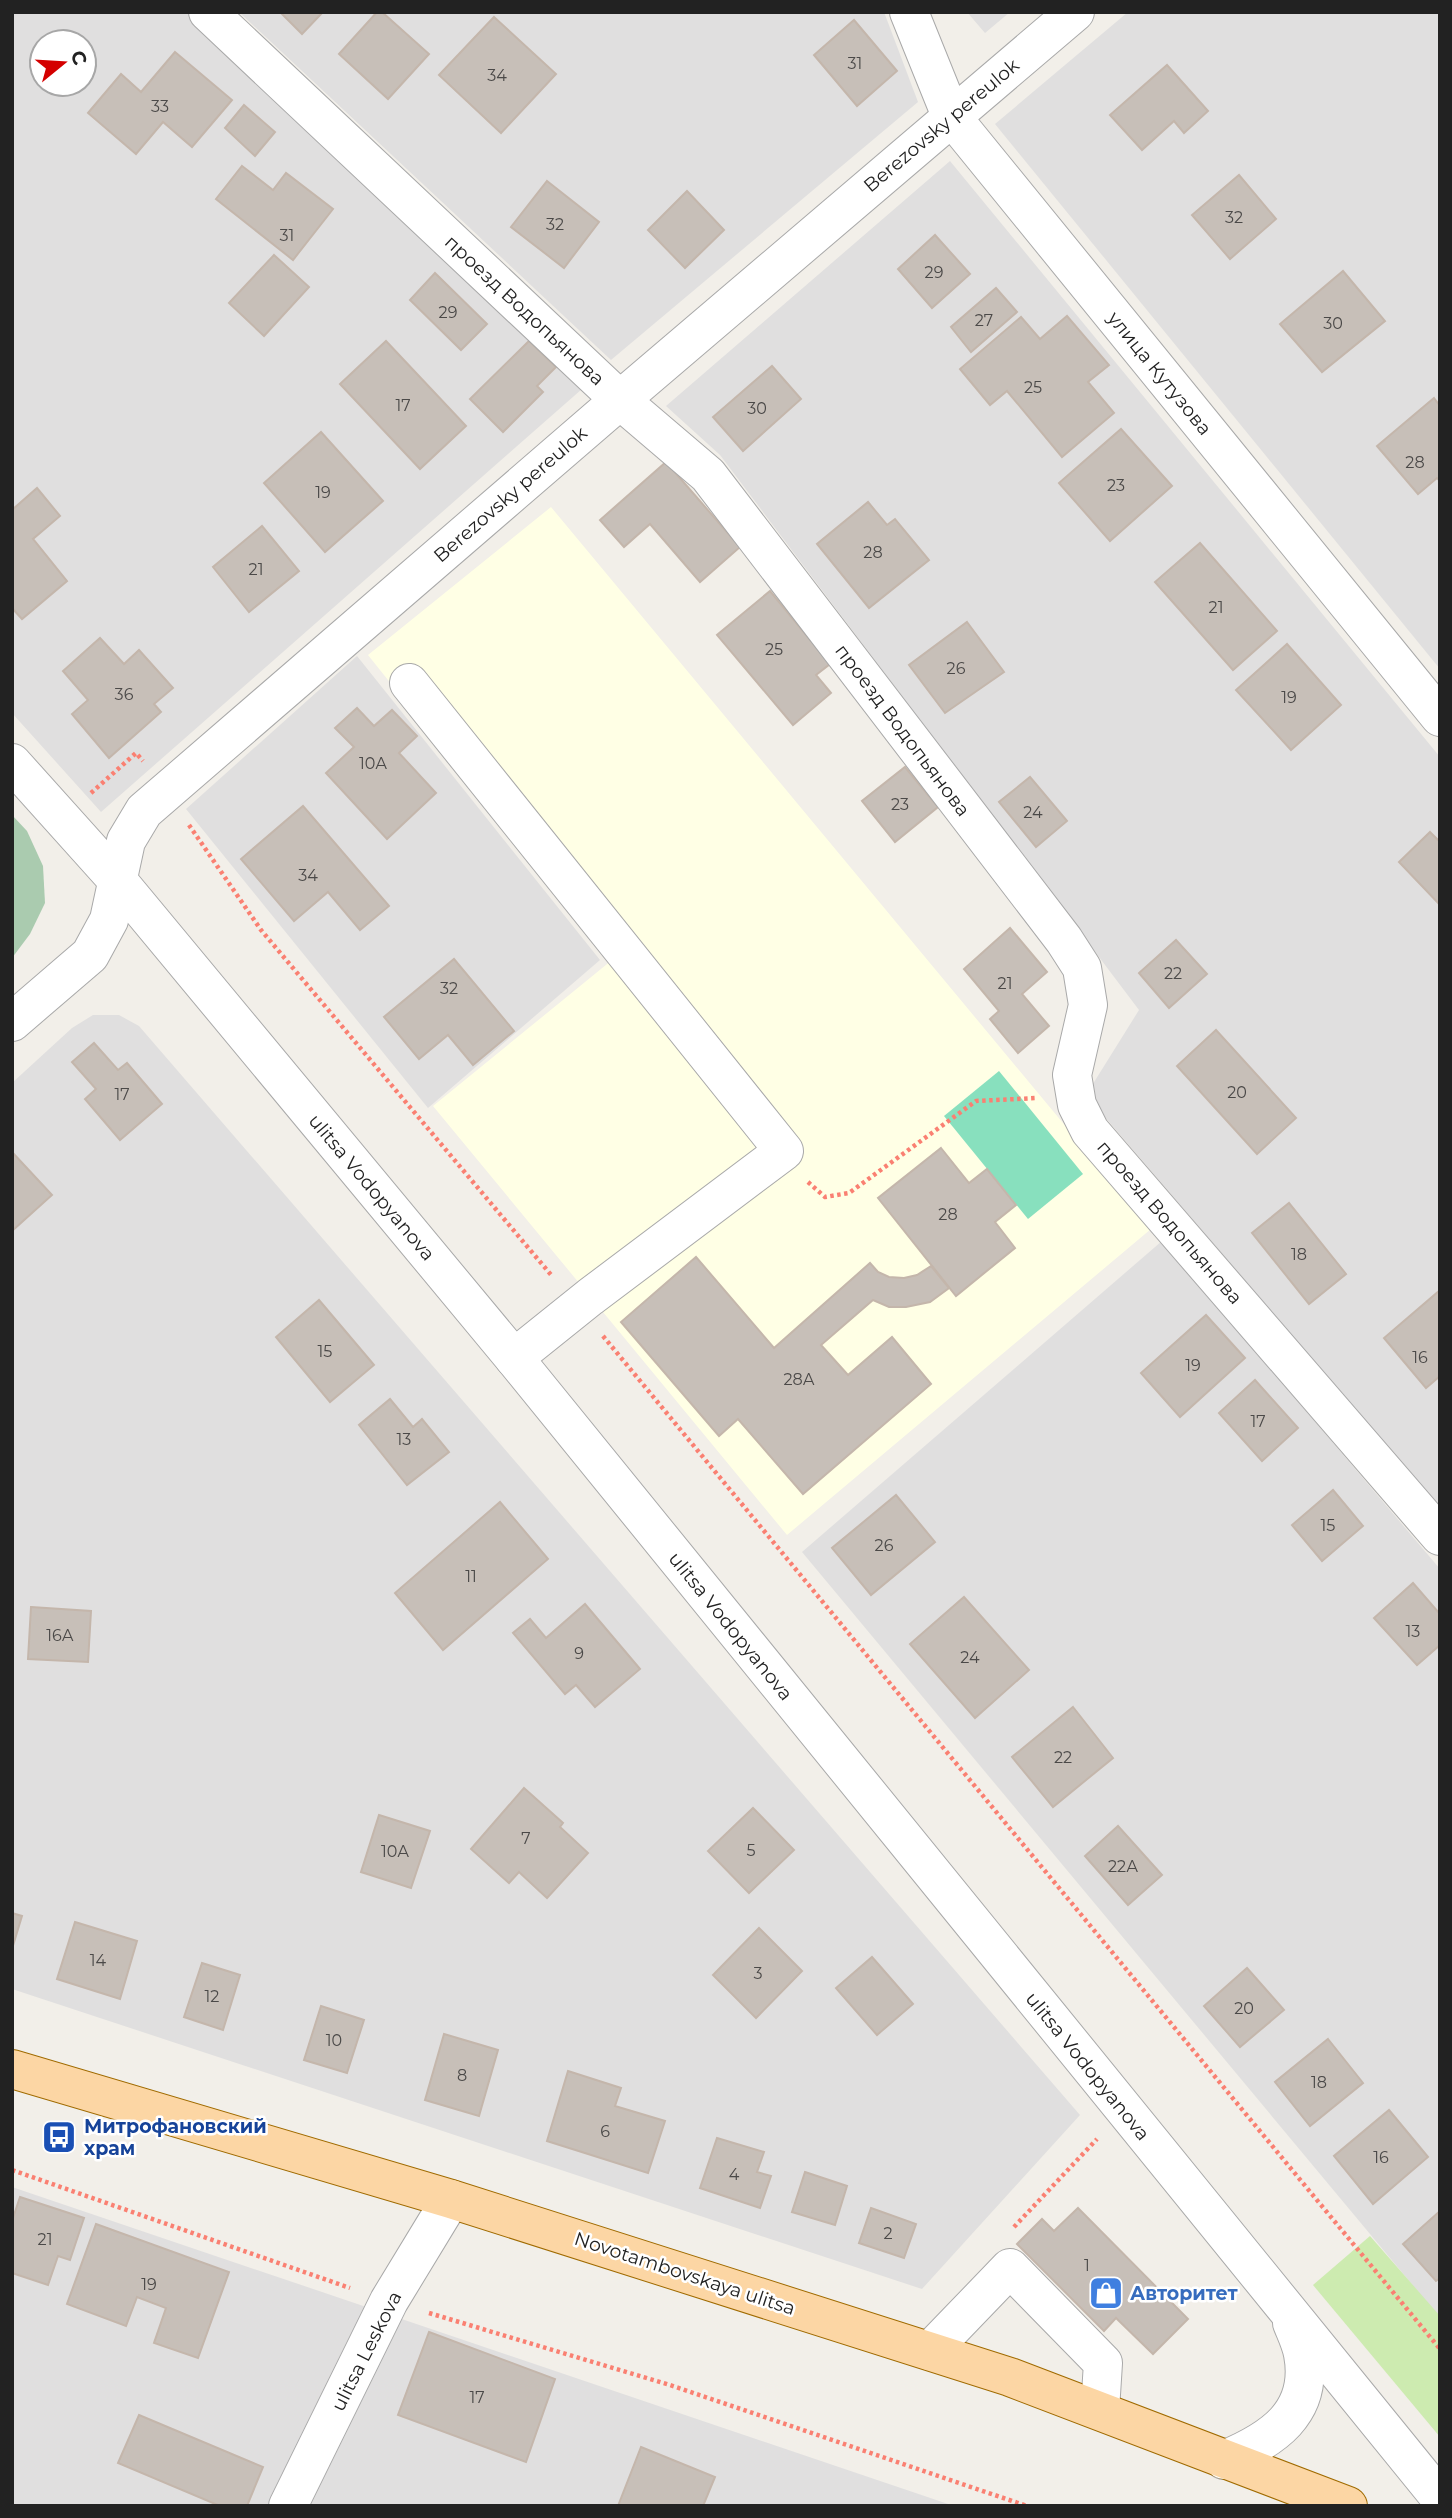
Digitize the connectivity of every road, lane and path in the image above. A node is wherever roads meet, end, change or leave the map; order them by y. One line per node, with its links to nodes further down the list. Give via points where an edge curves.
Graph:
1 (208, 12): 5 (street, проезд Водопьянова)
2 (909, 12): 4 (street, улица Кутузова)
3 (1075, 12): 4 (street, Berezovsky pereulok)
4 (951, 116): 5 (street, Berezovsky pereulok); 7 (street, улица Кутузова)
5 (620, 400): 9 (street, Berezovsky pereulok); 13 (street, проезд Водопьянова, via 708,475 1064,940 1082,968 1088,1005)
6 (408, 682): 14 (street)
7 (1440, 717)
8 (12, 762): 11 (street, ulitsa Vodopyanova)
9 (167, 792): 10 (path, via 136,753); 11 (street, Berezovsky pereulok, via 144,811 126,841); 15 (path, via 261,930)
10 (86, 798)
11 (118, 881): 12 (street, Berezovsky pereulok, via 109,920 90,955); 16 (street, ulitsa Vodopyanova)
12 (12, 1021)
13 (1072, 1075): 14 (path, via 1041,1097 976,1101 849,1193 838,1196 825,1197 812,1187); 17 (street, проезд Водопьянова, via 1077,1105 1090,1131)
14 (784, 1151): 15 (street)
15 (578, 1306): 16 (street); 25 (path)
16 (514, 1358): 19 (street, ulitsa Vodopyanova)
17 (1440, 1536)
18 (12, 2069): 21 (main road, Novotambovskaya ulitsa)
19 (1124, 2110): 22 (path); 24 (street, ulitsa Vodopyanova)
20 (12, 2170): 23 (path)
21 (451, 2199): 23 (street, ulitsa Leskova); 26 (main road, Novotambovskaya ulitsa)
22 (1041, 2200)
23 (389, 2301): 30 (street, ulitsa Leskova); 31 (path, via 670,2385)
24 (1289, 2314): 28 (street, via 1303,2353 1304,2385 1293,2413 1275,2433); 29 (street, ulitsa Vodopyanova)
25 (1440, 2349)
26 (930, 2351): 27 (main road, Novotambovskaya ulitsa); 27 (street, via 1010,2268 1103,2362)
27 (1100, 2410): 28 (main road, Novotambovskaya ulitsa)
28 (1224, 2460): 32 (main road, Novotambovskaya ulitsa)
29 (1440, 2498)
30 (288, 2506)
31 (1027, 2506)
32 (1348, 2506)

